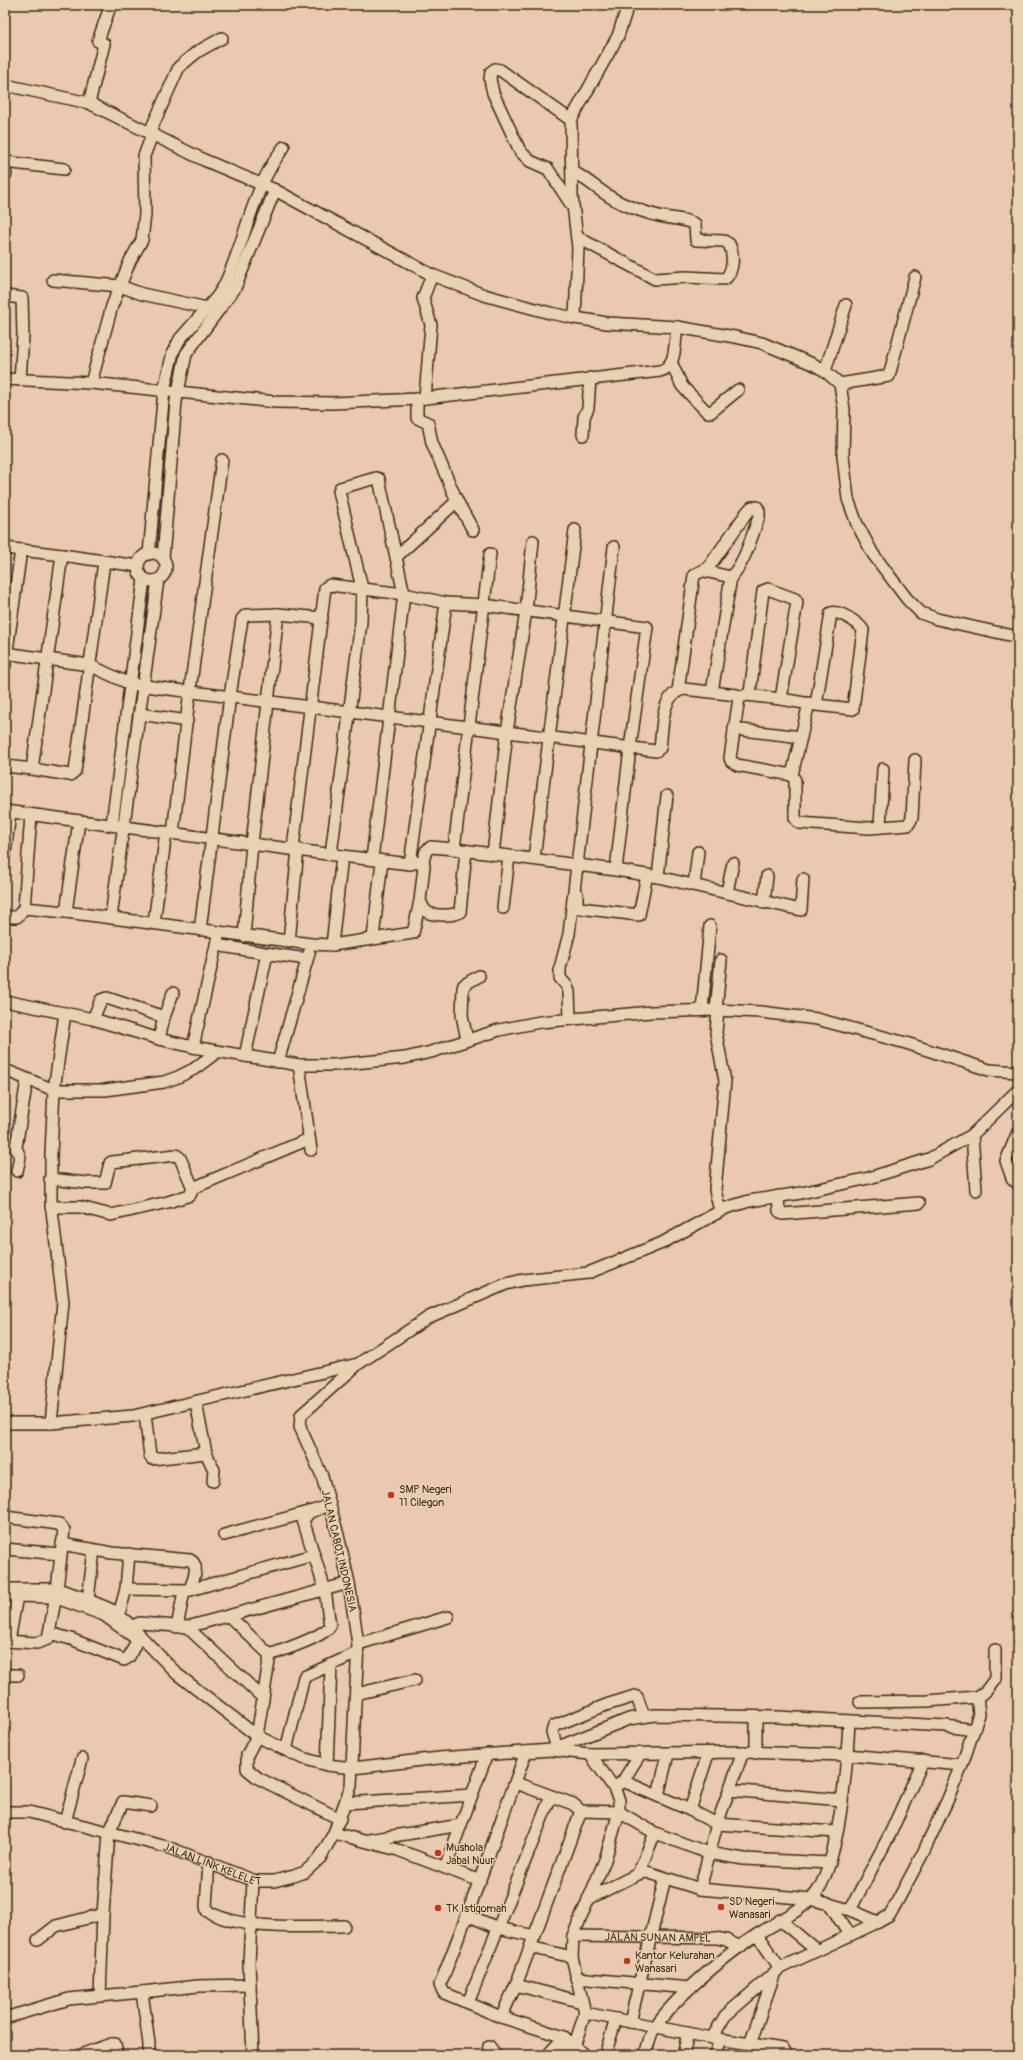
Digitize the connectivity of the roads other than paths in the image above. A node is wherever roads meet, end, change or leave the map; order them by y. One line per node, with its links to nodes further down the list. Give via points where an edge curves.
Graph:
1 (628, 5): 6 (street, via 618,36)
2 (110, 7): 5 (street, via 98,41 104,44)
3 (222, 38): 7 (street, via 179,67)
4 (5, 85): 5 (street)
5 (90, 103): 7 (street)
6 (571, 120): 11 (street); 14 (street, via 500,70 495,69 491,72 493,94 520,151 530,161 548,169)
7 (150, 135): 12 (street); 19 (street, via 144,156 145,214 142,240 132,256)
8 (284, 147): 12 (street, via 272,162)
9 (5, 162): 10 (street)
10 (64, 169)
11 (572, 171): 14 (street); 15 (street, via 621,203 651,214 695,224 696,240 724,241 729,244 732,263 725,279 654,279)
12 (261, 184): 13 (street); 22 (street, via 229,274 217,297)
13 (275, 190): 16 (street); 34 (street, via 235,288 186,354)
14 (574, 208): 15 (street)
15 (577, 237): 23 (street)
16 (432, 275): 23 (street, via 500,300); 35 (street, via 423,298 431,325)
17 (915, 277): 31 (street, via 889,376)
18 (53, 280): 19 (street)
19 (120, 286): 22 (street, via 142,294); 30 (street)
20 (5, 296): 29 (street, via 22,298)
21 (846, 306): 26 (street)
22 (207, 308): 32 (street, via 175,347)
23 (575, 318): 24 (street)
24 (678, 327): 25 (street); 26 (street, via 762,343)
25 (671, 362): 27 (street, via 660,371); 33 (street, via 682,386 708,412 712,412)
26 (825, 371): 31 (street)
27 (590, 378): 35 (street); 36 (street)
28 (5, 379): 29 (street)
29 (20, 380): 30 (street)
30 (91, 383): 32 (street)
31 (840, 384): 65 (street, via 844,409 843,456 848,499 863,538 873,554 907,599 921,613 936,619)
32 (164, 390): 34 (street); 45 (street)
33 (738, 390)
34 (178, 392): 35 (street, via 276,402 333,403); 49 (street)
35 (421, 399): 38 (street, via 417,418 428,423 432,443)
36 (583, 435)
37 (222, 460): 71 (street)
38 (458, 501): 39 (street); 48 (street)
39 (473, 530)
40 (575, 530): 62 (street)
41 (533, 541): 60 (street)
42 (614, 547): 64 (street)
43 (5, 548): 44 (street)
44 (21, 550): 47 (street); 66 (street)
45 (149, 554): 49 (street); 51 (street, via 142,558)
46 (490, 554): 59 (street)
47 (62, 556): 50 (street); 67 (street)
48 (396, 557): 56 (street, via 379,479 373,478 340,488); 57 (street)
49 (163, 558): 55 (street, via 166,568)
50 (104, 562): 51 (street); 68 (street)
51 (138, 566): 54 (street)
52 (704, 570): 53 (street); 53 (street, via 708,568 748,511 752,507 757,507 758,516 746,550); 72 (street, via 694,575)
53 (731, 578): 73 (street)
54 (144, 579): 55 (street, via 153,582); 69 (street)
55 (158, 580): 70 (street)
56 (362, 588): 57 (street); 63 (street, via 327,586); 80 (street, via 361,622)
57 (404, 594): 58 (street); 82 (street)
58 (446, 604): 59 (street); 84 (street)
59 (484, 605): 60 (street); 85 (street)
60 (526, 610): 62 (street); 87 (street)
61 (278, 614): 63 (street); 74 (street, via 246,615 242,619); 77 (street)
62 (564, 616): 64 (street); 89 (street)
63 (322, 618): 79 (street)
64 (604, 621): 90 (street); 91 (street, via 646,626 648,629)
65 (1018, 637)
66 (6, 657): 67 (street)
67 (48, 658): 68 (street); 94 (street)
68 (89, 665): 69 (street); 94 (street, via 75,772 70,774)
69 (130, 684): 70 (street); 101 (street)
70 (144, 685): 71 (street); 81 (street)
71 (190, 690): 74 (street); 83 (street)
72 (678, 691): 73 (street, via 684,689); 91 (street, via 666,703 660,748 656,751)
73 (712, 692): 75 (street)
74 (230, 696): 77 (street); 105 (street)
75 (742, 696): 76 (street); 76 (street, via 750,693 763,591 768,589 797,602); 86 (street)
76 (781, 699): 78 (street)
77 (269, 700): 79 (street); 106 (street)
78 (812, 704): 78 (street, via 853,709 862,630 860,626 838,613 831,613); 88 (street)
79 (310, 706): 80 (street); 107 (street)
80 (349, 711): 82 (street); 112 (street)
81 (140, 714): 83 (street); 102 (street)
82 (388, 716): 84 (street); 117 (street)
83 (187, 721): 104 (street)
84 (428, 721): 85 (street); 120 (street)
85 (470, 728): 87 (street); 108 (street)
86 (734, 729): 88 (street); 96 (street, via 730,758 733,764)
87 (508, 732): 89 (street); 113 (street)
88 (801, 737): 96 (street)
89 (549, 738): 90 (street); 116 (street)
90 (590, 742): 91 (street); 121 (street)
91 (630, 748): 122 (street)
92 (915, 760): 103 (street, via 912,822 908,825)
93 (5, 766): 94 (street)
94 (32, 769)
95 (883, 770): 103 (street)
96 (792, 775): 103 (street, via 795,780 797,822)
97 (667, 796): 125 (street)
98 (8, 812): 99 (street); 111 (street)
99 (31, 815): 100 (street); 131 (street)
100 (78, 821): 101 (street); 133 (street)
101 (112, 824): 102 (street)
102 (124, 826): 104 (street); 135 (street)
103 (880, 827)
104 (170, 833): 105 (street); 136 (street)
105 (212, 838): 106 (street); 138 (street)
106 (252, 844): 107 (street); 140 (street)
107 (295, 849): 112 (street); 142 (street)
108 (454, 849): 109 (street); 118 (street, via 431,847 426,851)
109 (466, 851): 113 (street); 129 (street, via 460,912 454,915 431,914 426,912)
110 (698, 852): 127 (street)
111 (5, 854)
112 (331, 854): 114 (street)
113 (493, 854): 115 (street)
114 (342, 856): 117 (street); 145 (street)
115 (509, 856): 116 (street); 132 (street)
116 (534, 859): 121 (street)
117 (377, 860): 120 (street); 141 (street)
118 (423, 862): 120 (street); 129 (street)
119 (733, 863): 128 (street)
120 (410, 864)
121 (578, 865): 122 (street); 123 (street, via 577,902 580,908 639,914); 157 (street, via 568,941 559,974 569,992)
122 (616, 870): 123 (street)
123 (647, 875): 125 (street)
124 (767, 876): 130 (street)
125 (658, 877): 127 (street)
126 (803, 879): 130 (street, via 801,910)
127 (694, 885): 128 (street)
128 (727, 892): 130 (street)
129 (420, 901): 141 (street, via 413,933)
130 (764, 903)
131 (24, 908): 133 (street); 134 (street, via 16,917)
132 (503, 908)
133 (66, 912): 135 (street)
134 (5, 917)
135 (111, 917): 136 (street)
136 (154, 923): 138 (street)
137 (710, 926): 152 (street)
138 (200, 930): 139 (street)
139 (219, 932): 140 (street); 143 (street)
140 (244, 936): 142 (street)
141 (373, 938): 145 (street)
142 (289, 942): 144 (street)
143 (216, 944): 146 (street); 160 (street)
144 (311, 944): 145 (street); 147 (street)
145 (332, 945)
146 (270, 954): 147 (street); 162 (street, via 266,958)
147 (307, 960): 163 (street)
148 (721, 960): 153 (street)
149 (479, 976): 159 (street, via 463,988 462,1015)
150 (173, 993): 155 (street)
151 (5, 1002): 154 (street)
152 (702, 1010): 153 (street); 157 (street)
153 (717, 1010): 166 (street, via 817,1019 906,1043 990,1070); 180 (street, via 717,1040 725,1081 715,1190)
154 (66, 1013): 156 (street); 168 (street)
155 (164, 1017): 156 (street, via 107,998 102,1000); 158 (street)
156 (93, 1019): 158 (street)
157 (570, 1019): 159 (street, via 499,1030)
158 (159, 1039): 160 (street)
159 (467, 1040): 164 (street, via 405,1058 340,1065)
160 (193, 1047): 161 (street)
161 (217, 1052): 162 (street); 168 (street, via 194,1069 164,1082 105,1090)
162 (245, 1056): 163 (street)
163 (278, 1062): 164 (street)
164 (299, 1065): 175 (street, via 310,1144)
165 (5, 1070): 167 (street)
166 (1018, 1072)
167 (27, 1080): 168 (street); 172 (street, via 16,1141 20,1157)
168 (54, 1090): 173 (street)
169 (1016, 1096): 171 (street)
170 (1018, 1132): 174 (street, via 1006,1161 1012,1178)
171 (972, 1134): 176 (street); 177 (street, via 945,1151 914,1165 862,1180)
172 (18, 1171)
173 (50, 1179): 175 (street, via 105,1183 112,1162 176,1155 179,1156); 179 (street)
174 (1018, 1184)
175 (193, 1188): 179 (street, via 188,1196 119,1214 103,1214 80,1207)
176 (976, 1190)
177 (778, 1196): 178 (street, via 779,1211 783,1214); 180 (street, via 750,1201)
178 (919, 1203)
179 (51, 1208): 185 (street, via 63,1302)
180 (720, 1211): 181 (street, via 662,1243 605,1268 576,1276 523,1280 506,1284 451,1306 429,1317)
181 (358, 1364): 182 (street); 188 (street, JALAN CABOT INDONESIA, via 301,1415 300,1419)
182 (196, 1403): 183 (street); 186 (street)
183 (145, 1414): 185 (street); 186 (street, via 152,1459)
184 (5, 1423): 185 (street)
185 (51, 1423)
186 (206, 1453): 187 (street, via 214,1474)
187 (213, 1481)
188 (330, 1505): 189 (street); 197 (street, JALAN CABOT INDONESIA)
189 (310, 1512): 191 (street); 196 (street, via 303,1522)
190 (5, 1516): 193 (street, via 61,1524 64,1530)
191 (224, 1535)
192 (5, 1549): 193 (street)
193 (61, 1549): 194 (street); 202 (street)
194 (94, 1550): 195 (street); 205 (street)
195 (129, 1554): 199 (street); 201 (street, via 192,1560 196,1568)
196 (313, 1555): 200 (street); 201 (street)
197 (349, 1583): 200 (street); 213 (street, JALAN CABOT INDONESIA)
198 (5, 1589): 202 (street)
199 (126, 1589): 201 (street); 206 (street)
200 (325, 1590): 207 (street); 215 (street, via 331,1618 330,1627)
201 (187, 1591): 209 (street)
202 (56, 1593): 203 (street); 205 (street); 210 (street); 211 (street, via 104,1615)
203 (17, 1596): 204 (street); 212 (street)
204 (5, 1597)
205 (88, 1599): 206 (street)
206 (119, 1614): 211 (street)
207 (230, 1617): 209 (street); 215 (street)
208 (448, 1617): 213 (street)
209 (182, 1627): 211 (street, via 140,1623 137,1624); 222 (street)
210 (49, 1633): 211 (street, via 124,1660 129,1657); 212 (street, via 48,1639 41,1643)
211 (137, 1635): 228 (street, via 177,1674)
212 (7, 1641)
213 (358, 1648): 216 (street); 220 (street, JALAN CABOT INDONESIA)
214 (995, 1650): 221 (street, via 995,1679 986,1691)
215 (270, 1655): 222 (street)
216 (331, 1666): 230 (street, via 303,1678); 242 (street)
217 (5, 1675): 218 (street)
218 (18, 1675)
219 (415, 1680): 220 (street)
220 (356, 1694): 244 (street, JALAN CABOT INDONESIA)
221 (977, 1696): 223 (street, via 927,1701); 227 (street, via 979,1708)
222 (263, 1698): 228 (street)
223 (860, 1702)
224 (644, 1716): 225 (street); 229 (street, via 629,1719); 229 (street, via 635,1696 606,1705 554,1726)
225 (756, 1716): 226 (street); 233 (street)
226 (848, 1720): 227 (street); 239 (street)
227 (974, 1730): 243 (street)
228 (257, 1736): 230 (street); 258 (street, via 247,1755 246,1766 249,1772)
229 (554, 1749): 231 (street); 235 (street)
230 (286, 1750): 242 (street)
231 (526, 1752): 234 (street); 245 (street)
232 (743, 1752): 233 (street); 238 (street); 247 (street)
233 (756, 1753): 239 (street)
234 (487, 1754): 244 (street); 248 (street)
235 (590, 1754): 236 (street); 246 (street)
236 (640, 1754): 237 (street); 246 (street)
237 (668, 1754): 238 (street); 250 (street)
238 (708, 1754): 254 (street)
239 (847, 1755): 241 (street); 251 (street)
240 (82, 1759): 259 (street)
241 (923, 1761): 243 (street); 279 (street, via 890,1834)
242 (327, 1765): 244 (street)
243 (962, 1765): 283 (street, via 923,1853 892,1911 889,1916)
244 (353, 1768): 252 (street, JALAN LINK KELELET)
245 (516, 1783): 249 (street); 274 (street)
246 (619, 1784): 250 (street); 257 (street)
247 (729, 1790): 251 (street); 260 (street)
248 (472, 1795): 252 (street); 261 (street)
249 (551, 1796): 255 (street, via 572,1804); 286 (street)
250 (658, 1796): 254 (street)
251 (841, 1800): 262 (street)
252 (346, 1803): 258 (street, JALAN LINK KELELET)
253 (151, 1806): 263 (street, via 123,1802)
254 (690, 1810): 260 (street)
255 (581, 1811): 257 (street); 289 (street)
256 (5, 1812): 259 (street, JALAN LINK KELELET, via 29,1812)
257 (619, 1812): 264 (street); 277 (street, via 608,1853)
258 (340, 1819): 265 (street, JALAN LINK KELELET)
259 (65, 1822): 263 (street, JALAN LINK KELELET)
260 (717, 1824): 262 (street); 267 (street)
261 (461, 1825): 266 (street); 270 (street)
262 (836, 1832): 269 (street)
263 (109, 1833): 268 (street, JALAN LINK KELELET, via 167,1846); 280 (street)
264 (655, 1833): 267 (street); 271 (street)
265 (334, 1834): 266 (street); 273 (street, JALAN LINK KELELET, via 320,1858 305,1872 274,1881)
266 (364, 1840): 270 (street)
267 (708, 1853): 269 (street, via 744,1859); 275 (street)
268 (209, 1862): 273 (street, JALAN LINK KELELET); 284 (street, via 207,1911 215,1916)
269 (830, 1863): 276 (street, via 820,1887)
270 (445, 1868): 274 (street)
271 (638, 1874): 272 (street, via 647,1872); 277 (street)
272 (665, 1878): 275 (street); 291 (street)
273 (253, 1880): 284 (street)
274 (480, 1881): 281 (street)
275 (700, 1889): 276 (street)
276 (811, 1899): 278 (street); 282 (street)
277 (588, 1900): 290 (street)
278 (830, 1904): 279 (street); 288 (street)
279 (850, 1910): 283 (street)
280 (103, 1914): 292 (street, via 56,1926); 304 (street)
281 (467, 1915): 286 (street); 305 (street, via 440,1985 444,1993)
282 (780, 1920): 287 (street); 295 (street)
283 (878, 1922): 288 (street)
284 (249, 1924): 285 (street); 300 (street)
285 (344, 1926)
286 (498, 1928): 289 (street); 305 (street)
287 (757, 1935): 294 (street); 297 (street)
288 (849, 1935): 295 (street)
289 (535, 1936): 293 (street)
290 (574, 1936): 291 (street, JALAN SUNAN AMPEL); 296 (street)
291 (652, 1937): 294 (street, JALAN SUNAN AMPEL, via 717,1938); 299 (street)
292 (38, 1940)
293 (530, 1947): 296 (street); 301 (street)
294 (740, 1947): 302 (street)
295 (816, 1950): 297 (street)
296 (572, 1957): 298 (street)
297 (778, 1970): 313 (street, via 725,2016); 316 (street)
298 (576, 1978): 299 (street); 306 (street)
299 (641, 1983): 302 (street); 310 (street)
300 (250, 1985): 303 (street, via 198,1986); 320 (street)
301 (516, 1985): 306 (street); 307 (street)
302 (690, 1988): 311 (street)
303 (142, 1992): 304 (street); 319 (street)
304 (100, 1996): 308 (street, via 69,1999)
305 (468, 2003): 307 (street)
306 (584, 2007): 309 (street); 314 (street)
307 (501, 2017): 314 (street)
308 (5, 2018)
309 (616, 2019): 310 (street); 325 (street)
310 (630, 2022): 311 (street)
311 (655, 2027): 312 (street); 326 (street)
312 (688, 2033): 313 (street); 327 (street)
313 (716, 2039): 316 (street); 328 (street)
314 (569, 2042): 322 (street); 323 (street); 324 (street)
315 (489, 2046): 321 (street)
316 (754, 2048): 329 (street, via 783,2049)
317 (80, 2055): 318 (street, via 115,2044)
318 (117, 2055)
319 (149, 2055)
320 (253, 2055)
321 (496, 2055)
322 (548, 2055)
323 (564, 2055)
324 (584, 2055)
325 (605, 2055)
326 (645, 2055)
327 (683, 2055)
328 (716, 2055)
329 (787, 2055)

